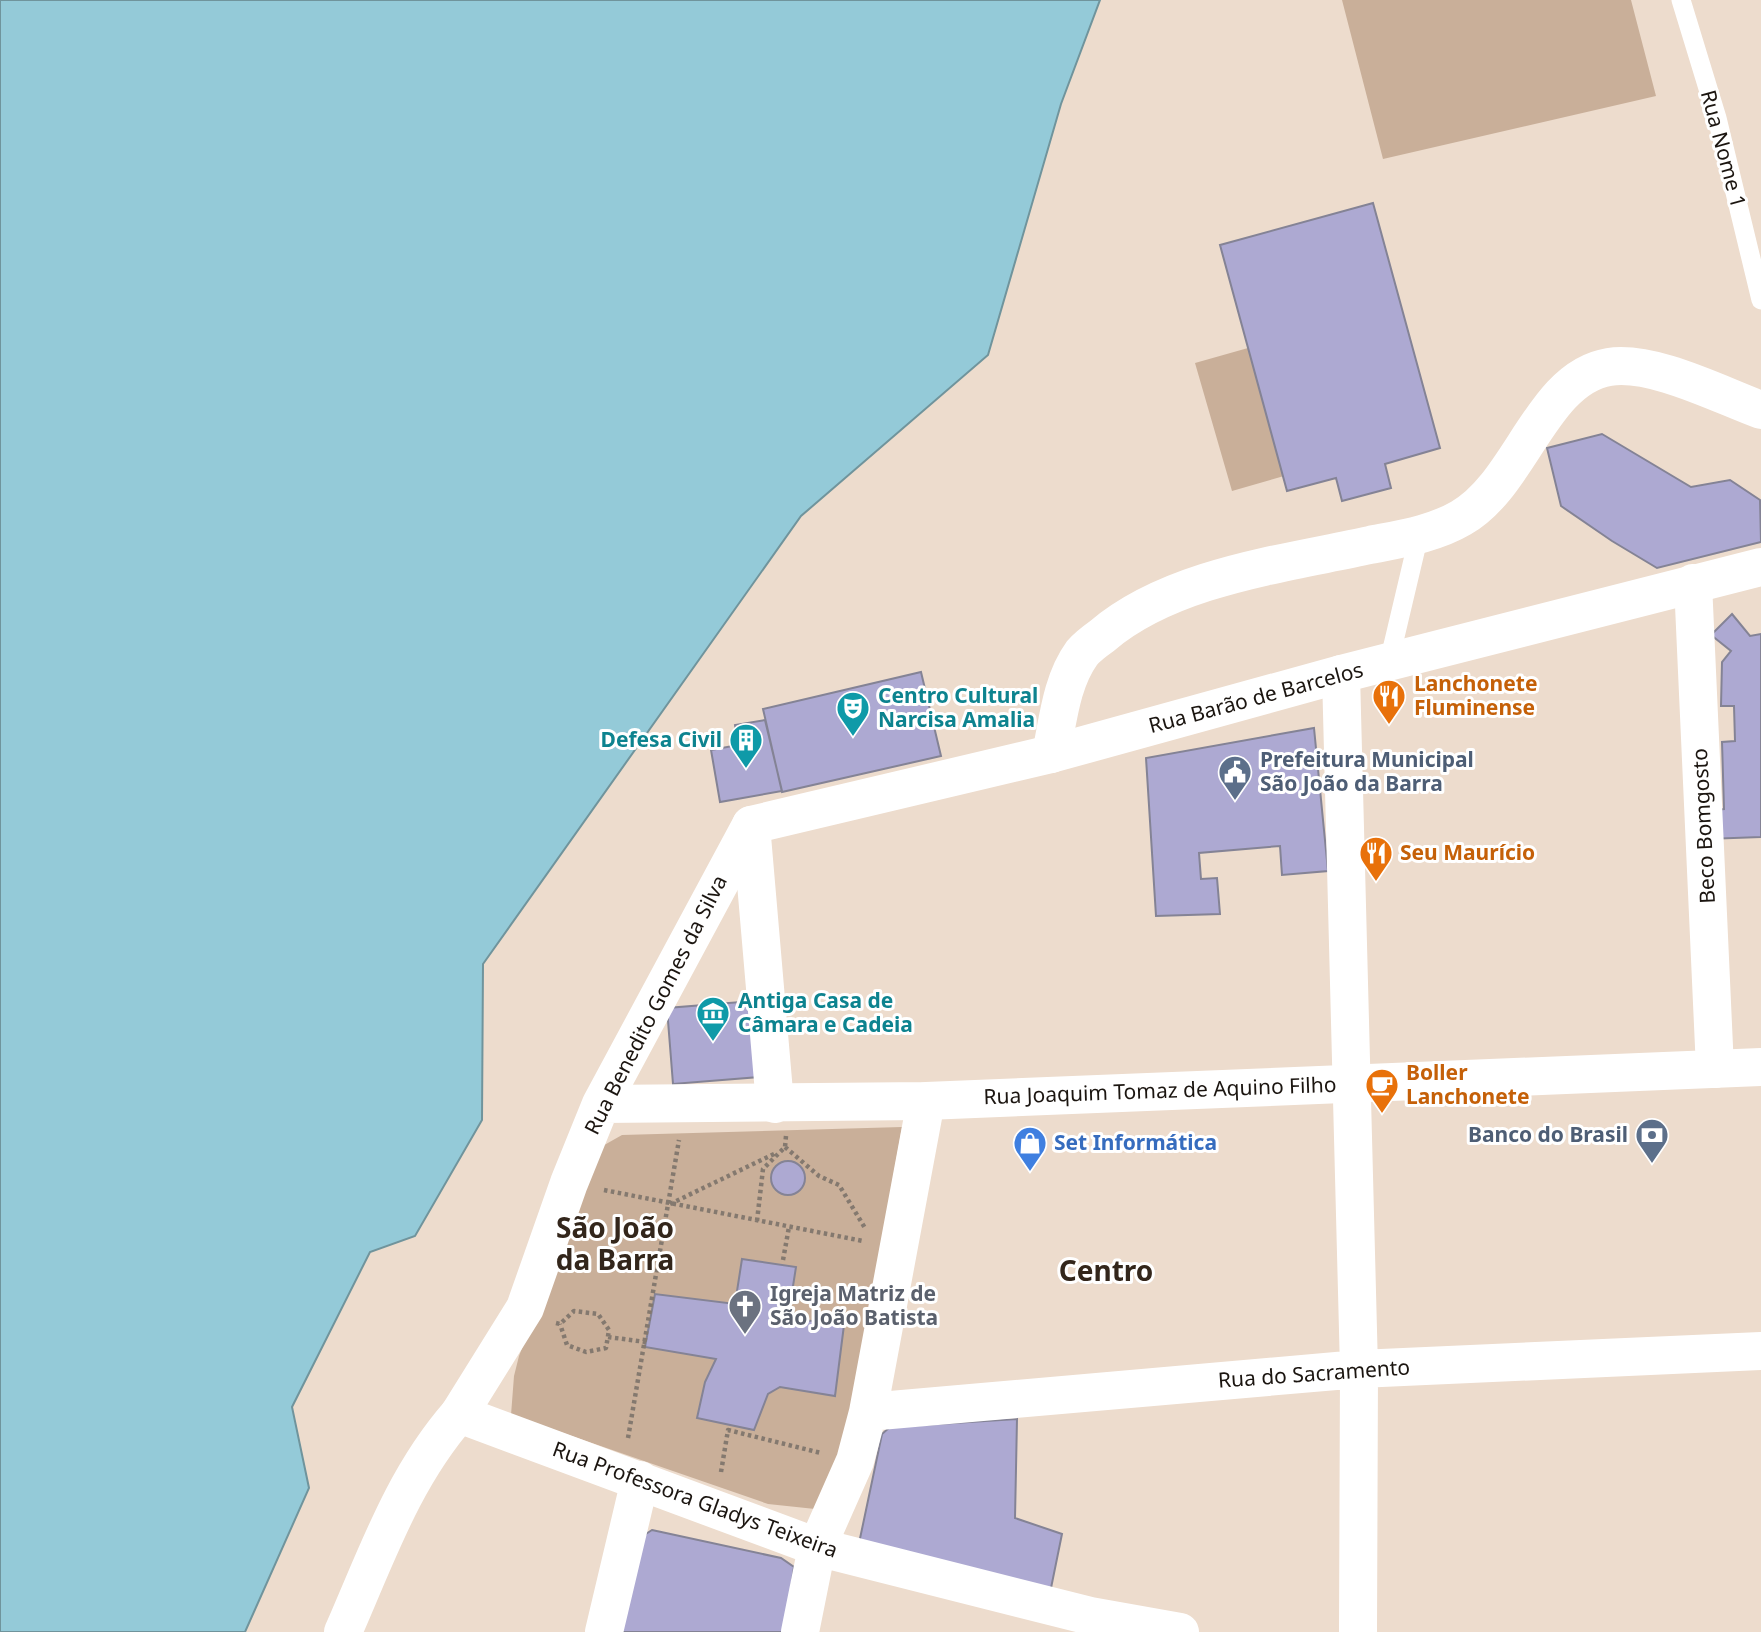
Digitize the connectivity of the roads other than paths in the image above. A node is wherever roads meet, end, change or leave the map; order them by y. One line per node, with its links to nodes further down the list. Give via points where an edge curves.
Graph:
1 (1681, 0): 2 (lane, Rua Nome 1, via 1717,118)
2 (1761, 300)
3 (1761, 410): 4 (street, via 1646,368 1610,367 1580,376 1562,392 1489,497 1461,519)
4 (1419, 535): 7 (lane); 9 (street, via 1255,570 1175,593 1124,617 1082,653 1065,688)
5 (1761, 567): 6 (street, Rua Barão de Barcelos)
6 (1693, 583): 7 (street, Rua Barão de Barcelos); 12 (street, Beco Bomgosto)
7 (1389, 662): 8 (street, Rua Barão de Barcelos)
8 (1341, 674): 9 (street, Rua Barão de Barcelos); 13 (street)
9 (1051, 754): 10 (street, Rua Barão de Barcelos)
10 (751, 825): 15 (street, Rua Benedito Gomes da Silva); 16 (street)
11 (1761, 1067): 12 (street, Rua Joaquim Tomaz de Aquino Filho)
12 (1715, 1069): 13 (street, Rua Joaquim Tomaz de Aquino Filho)
13 (1350, 1083): 14 (street, Rua Joaquim Tomaz de Aquino Filho); 18 (street)
14 (926, 1101): 16 (street, Rua Joaquim Tomaz de Aquino Filho); 19 (street, via 888,1246)
15 (601, 1104): 16 (street, Rua Joaquim Tomaz de Aquino Filho); 20 (street, Rua Benedito Gomes da Silva, via 522,1313)
16 (783, 1104)
17 (1761, 1352): 18 (street, Rua do Sacramento)
18 (1359, 1369): 19 (street, Rua do Sacramento); 28 (street)
19 (868, 1412): 22 (street, via 855,1461)
20 (459, 1414): 21 (street, Rua Professora Gladys Teixeira); 24 (street, Rua Benedito Gomes da Silva, via 430,1447 402,1498)
21 (631, 1476): 22 (street, Rua Professora Gladys Teixeira); 25 (street)
22 (817, 1547): 23 (street, Rua Professora Gladys Teixeira); 26 (street)
23 (1089, 1624): 27 (street, Rua Professora Gladys Teixeira)
24 (343, 1632)
25 (604, 1632)
26 (800, 1632)
27 (1180, 1632)
28 (1358, 1632)

